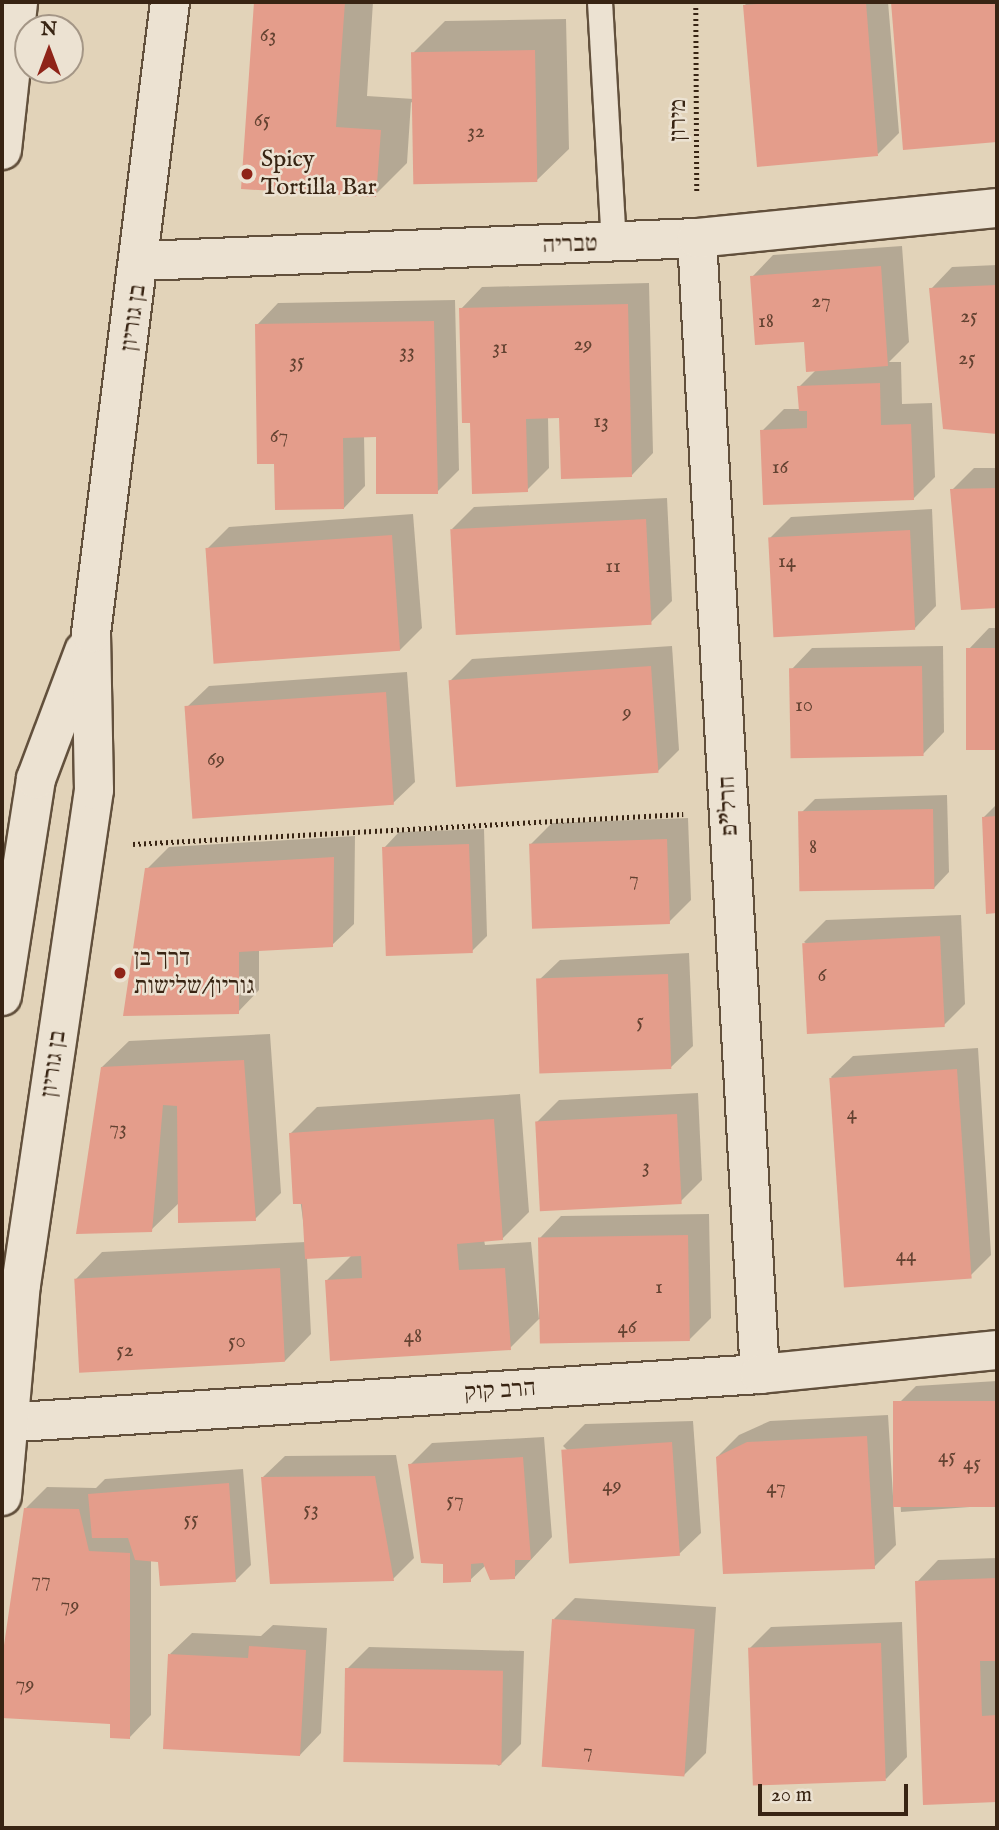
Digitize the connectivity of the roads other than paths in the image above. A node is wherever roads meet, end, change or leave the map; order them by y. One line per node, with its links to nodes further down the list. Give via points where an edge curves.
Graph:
1 (18, 2): 4 (street)
2 (170, 2): 8 (street, בן גוריון)
3 (600, 2): 7 (lane)
4 (2, 150)
5 (997, 208): 6 (street, טבריה)
6 (697, 238): 7 (street, טבריה); 13 (street, חרל"פ)
7 (614, 243): 8 (street, טבריה)
8 (141, 261): 9 (street, בן גוריון)
9 (91, 633): 10 (street, בן גוריון, via 36,779); 11 (street, בן גוריון, via 94,790)
10 (2, 996)
11 (11, 1285): 14 (street, בן גוריון)
12 (997, 1350): 13 (street, הרב קוק)
13 (760, 1374): 14 (street, הרב קוק)
14 (6, 1423): 15 (street, בן גוריון)
15 (2, 1496)

